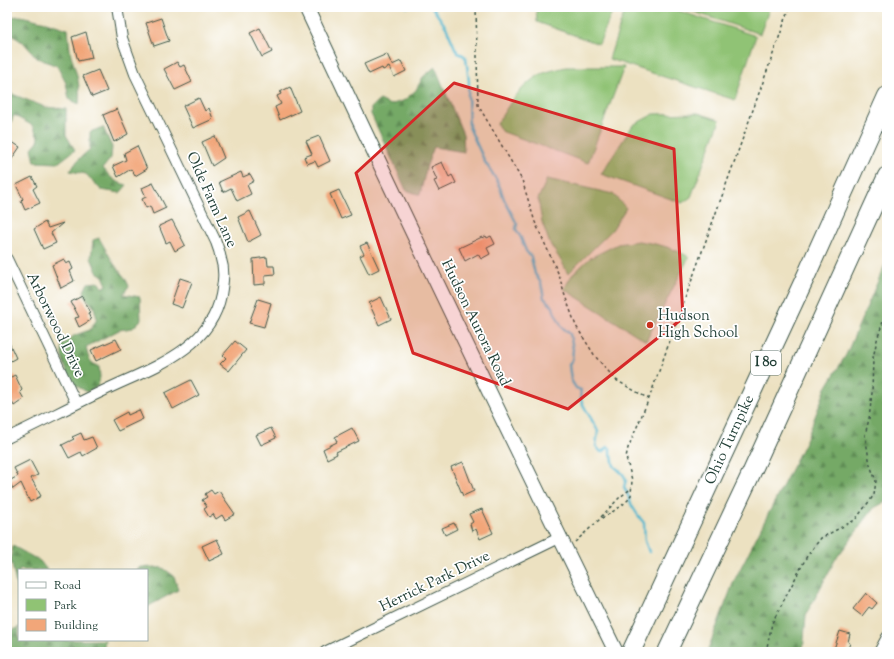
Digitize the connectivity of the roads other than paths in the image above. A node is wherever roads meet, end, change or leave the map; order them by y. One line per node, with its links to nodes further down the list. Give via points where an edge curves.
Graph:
1 (117, 7): 6 (street, Olde Farm Lane, via 122,38 135,74 216,242 222,260 223,284 214,317 189,347 173,358)
2 (306, 7): 8 (street, Hudson Aurora Road)
3 (887, 96): 12 (highway, Ohio Turnpike / I 80)
4 (887, 176): 13 (highway, I 80)
5 (7, 259): 6 (street, Arborwood Drive)
6 (76, 403): 7 (street, Olde Farm Lane)
7 (7, 438)
8 (559, 538): 10 (street, Herrick Park Drive); 11 (street, Hudson Aurora Road)
9 (887, 637): 14 (street)
10 (325, 652)
11 (616, 652)
12 (631, 652)
13 (667, 652)
14 (878, 652)

